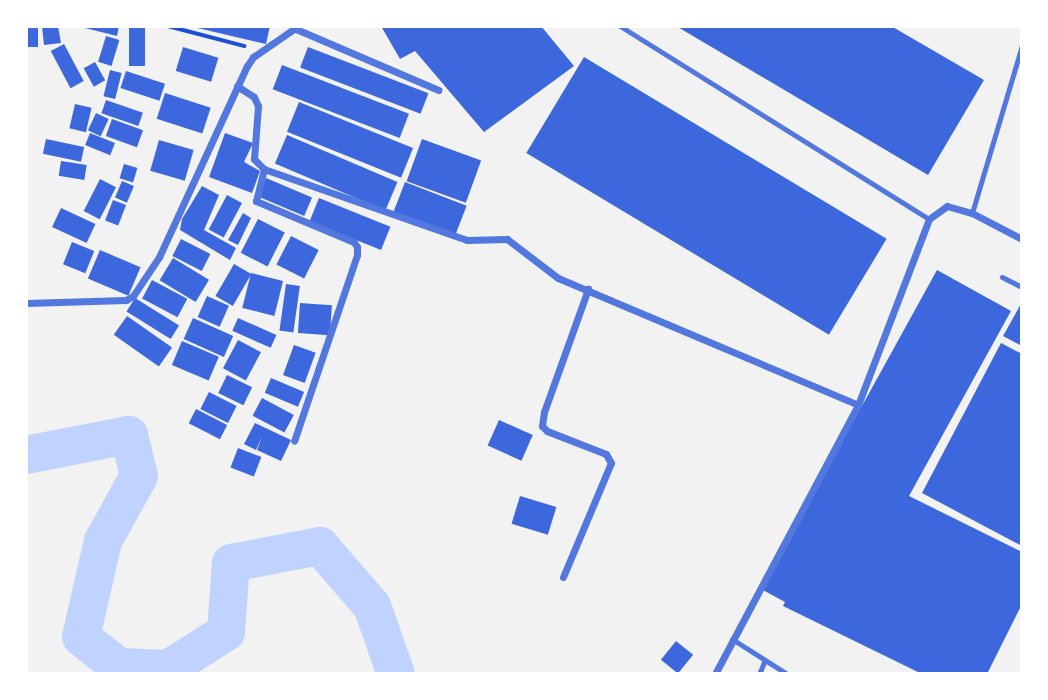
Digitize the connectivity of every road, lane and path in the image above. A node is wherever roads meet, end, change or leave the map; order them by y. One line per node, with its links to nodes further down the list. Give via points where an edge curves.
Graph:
1 (168, 26): 5 (path)
2 (620, 26): 10 (lane)
3 (297, 28): 5 (street); 7 (street)
4 (1022, 45): 9 (lane)
5 (262, 50): 6 (street)
6 (237, 86): 8 (street, via 256,101 254,159); 15 (street, via 159,257 133,296 126,300)
7 (438, 90)
8 (264, 169): 14 (street, via 467,240 507,239 558,278); 17 (street, via 256,196 261,204 357,247)
9 (972, 213): 10 (street, via 947,206); 11 (street)
10 (929, 219): 16 (street)
11 (1022, 239)
12 (1002, 276): 13 (lane)
13 (1022, 287)
14 (588, 289): 16 (street); 18 (street, via 542,426 606,454 611,463)
15 (26, 303)
16 (858, 405): 19 (street)
17 (295, 441)
18 (563, 577)
19 (732, 639): 20 (lane); 21 (street)
20 (765, 660): 22 (lane); 23 (lane)
21 (715, 674)
22 (760, 674)
23 (787, 674)

